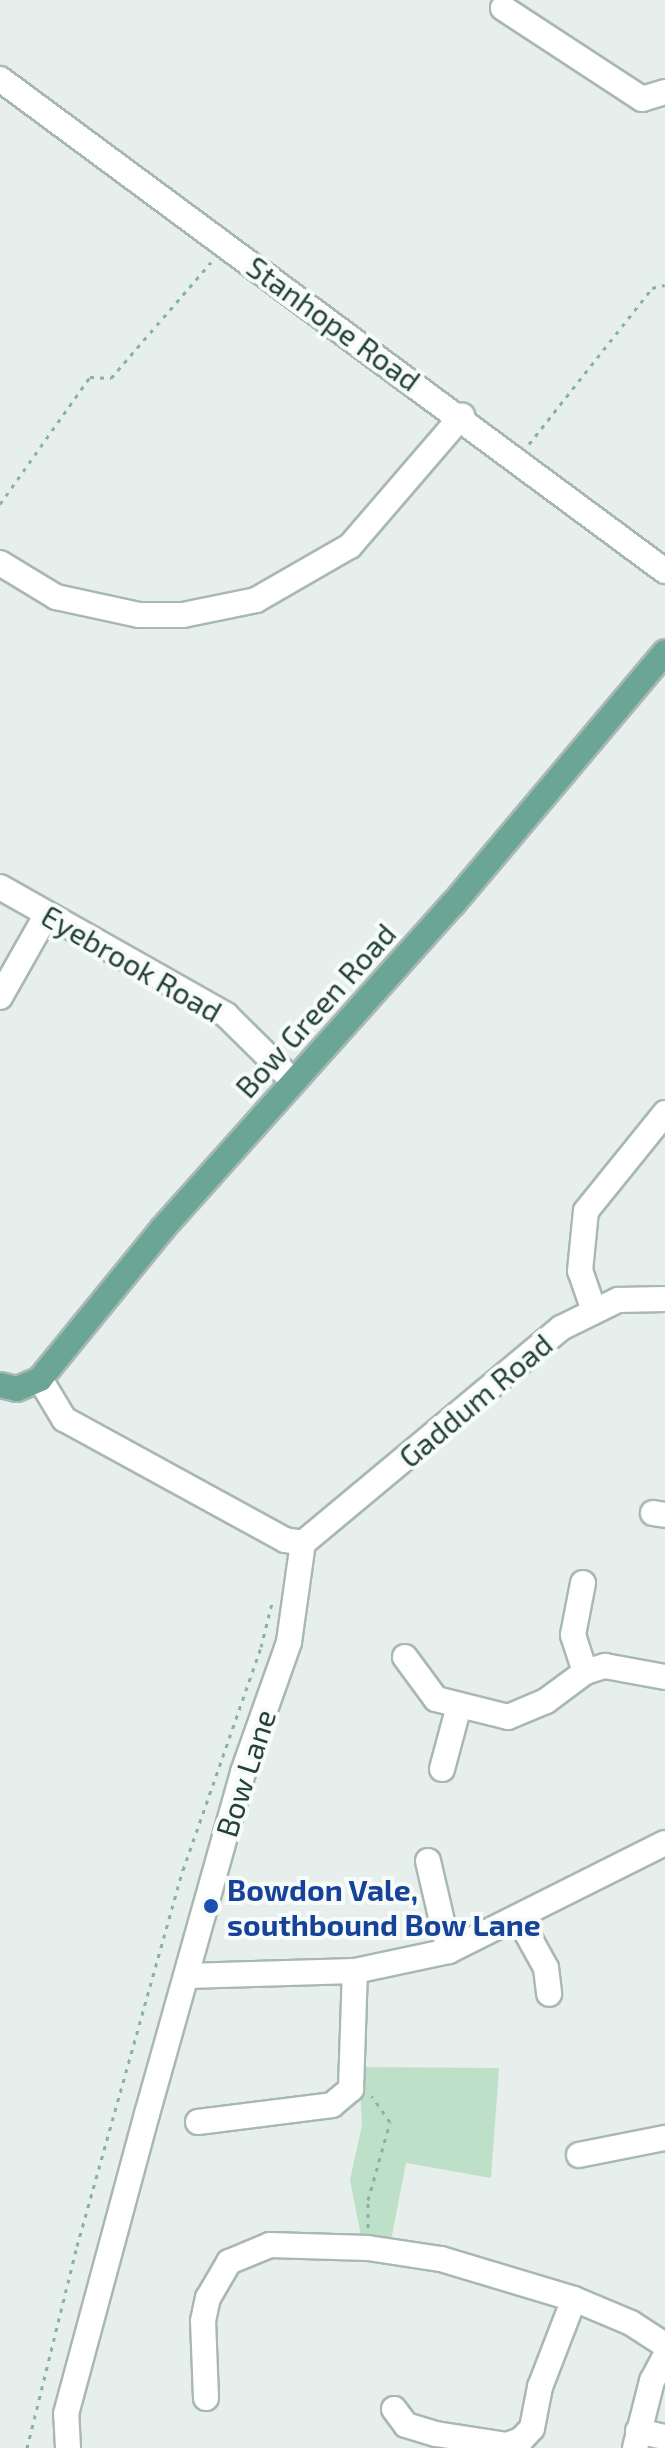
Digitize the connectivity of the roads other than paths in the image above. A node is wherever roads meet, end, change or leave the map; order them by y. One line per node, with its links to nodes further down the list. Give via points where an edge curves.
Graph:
1 (503, 8): 3 (street, via 642,99)
2 (0, 79): 4 (street, Stanhope Road)
3 (662, 100)
4 (462, 416): 5 (street, via 350,546 256,600 183,615 139,615 56,597); 6 (street, Stanhope Road, via 514,463)
5 (0, 563)
6 (665, 571)
7 (665, 652): 11 (main road, Bow Green Road, via 453,904)
8 (0, 887): 9 (street, Eyebrook Road)
9 (47, 914): 10 (street); 11 (street, Eyebrook Road, via 226,1015)
10 (0, 997)
11 (293, 1081): 15 (main road, Bow Green Road)
12 (665, 1113): 14 (street, via 586,1211 580,1271)
13 (665, 1299): 14 (street, Gaddum Road, via 618,1300)
14 (593, 1308): 17 (street, Gaddum Road, via 561,1328)
15 (40, 1379): 16 (main road, via 17,1389); 17 (street, via 64,1419 285,1540)
16 (0, 1385)
17 (303, 1543): 29 (street, Bow Lane, via 289,1642 243,1772)
18 (583, 1583): 20 (street, via 573,1635)
19 (405, 1657): 22 (street)
20 (585, 1672): 21 (street, via 627,1666); 22 (street, via 546,1701 508,1717)
21 (665, 1677)
22 (448, 1703): 23 (street)
23 (442, 1769)
24 (663, 1849): 26 (street)
25 (428, 1861): 27 (street)
26 (519, 1919): 27 (street); 30 (street, via 546,1968)
27 (449, 1951): 28 (street)
28 (355, 1971): 29 (street); 31 (street, via 351,2089 332,2105)
29 (186, 1976): 41 (street, Bow Lane, via 66,2414)
30 (549, 1994)
31 (198, 2122)
32 (665, 2138): 33 (street)
33 (579, 2155)
34 (574, 2299): 35 (street, via 631,2323); 37 (street, via 441,2259 368,2248 270,2245 229,2262 217,2276 203,2321); 38 (street, via 540,2387 532,2428 521,2440 507,2445 436,2434 406,2425)
35 (665, 2345)
36 (665, 2357): 40 (street, via 652,2381)
37 (206, 2398)
38 (394, 2409)
39 (665, 2437): 40 (street)
40 (636, 2440)
41 (68, 2448)

